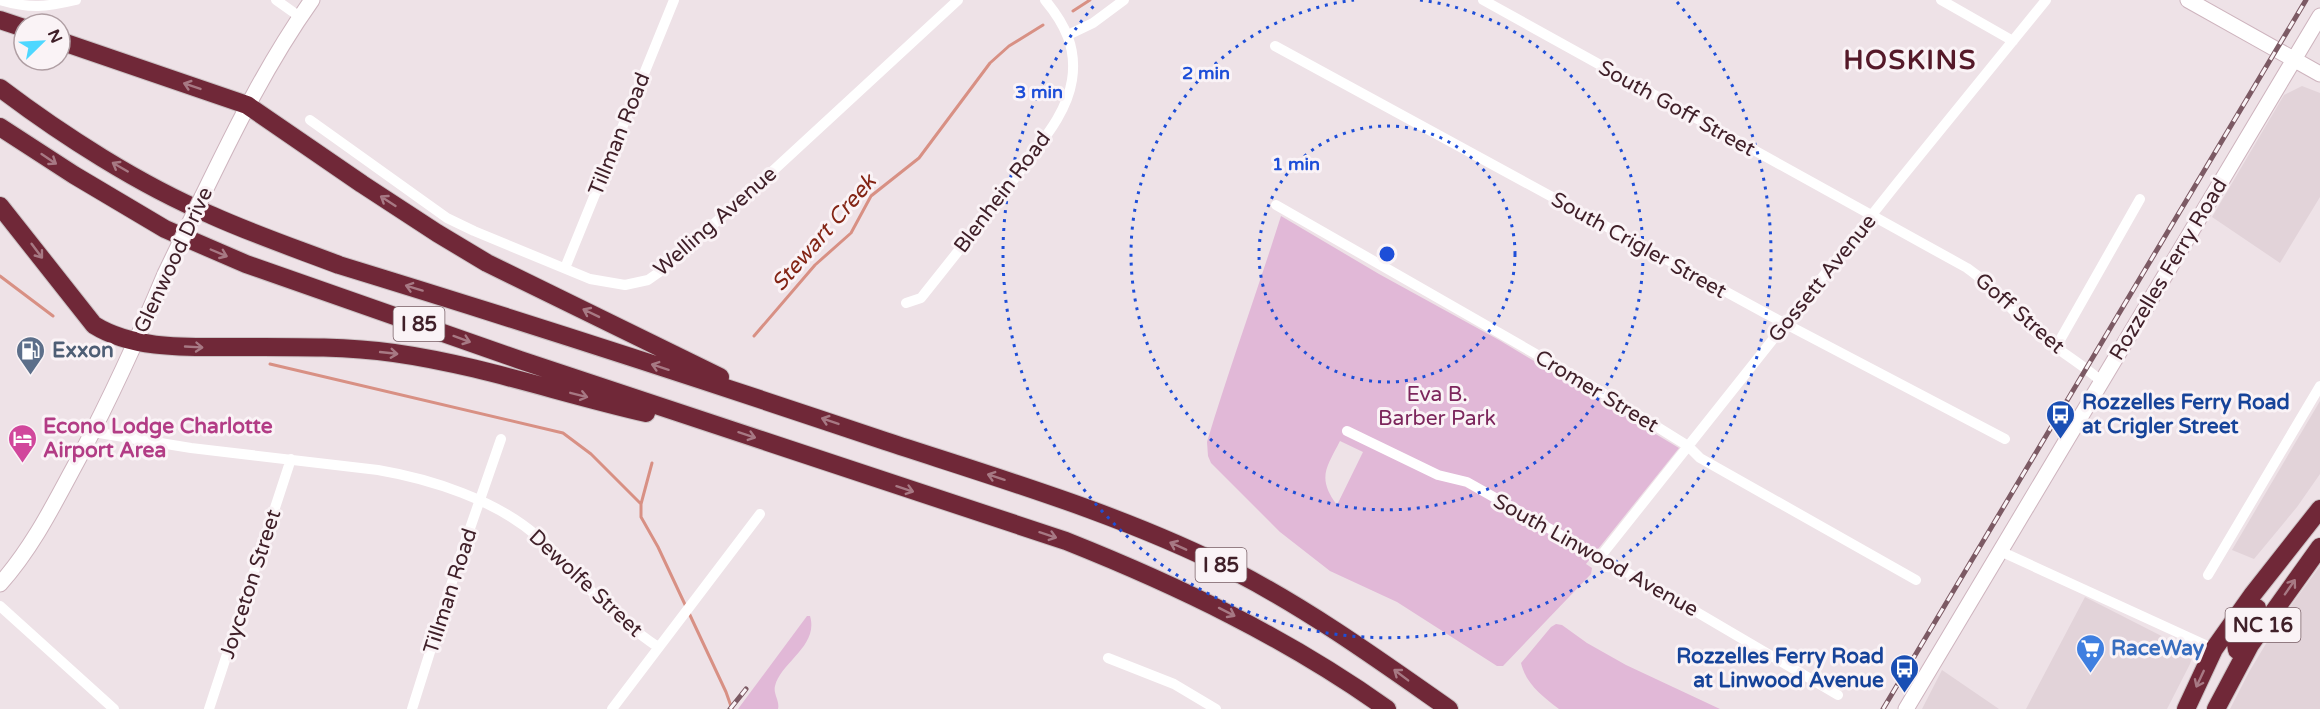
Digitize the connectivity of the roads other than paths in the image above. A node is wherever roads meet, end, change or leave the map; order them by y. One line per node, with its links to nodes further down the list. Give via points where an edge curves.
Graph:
1 (0, 0): 2 (street, via 45,7)
2 (76, 0)
3 (276, 0): 14 (street)
4 (312, 0): 14 (street, Glenwood Drive)
5 (674, 0): 29 (street, Tillman Road)
6 (958, 0): 29 (street, Welling Avenue, via 750,192 648,280 625,285 590,279)
7 (1045, 0): 15 (street, Blenhein Road)
8 (1124, 0): 15 (street, via 1093,23)
9 (1482, 0): 28 (street, South Goff Street)
10 (1941, 0): 16 (street)
11 (2046, 0): 16 (street, Gossett Avenue)
12 (2188, 0): 19 (street)
13 (2320, 16): 19 (street, Rozzelles Ferry Road)
14 (300, 17): 22 (street, Glenwood Drive)
15 (1068, 35): 30 (street, Blenhein Road, via 1072,78 1054,124 921,298)
16 (2013, 41): 28 (street, Gossett Avenue)
17 (72, 45): 22 (highway, one-way to 17)
18 (1275, 46): 31 (street, South Crigler Street)
19 (2294, 59): 20 (street); 34 (street, Rozzelles Ferry Road)
20 (2320, 74)
21 (0, 88): 36 (highway, I 85, one-way to 21, via 339,264 210,215 109,161)
22 (247, 105): 32 (street, Glenwood Drive, bridge); 36 (highway, one-way to 22, via 487,262 438,234)
23 (310, 120): 29 (street, Welling Avenue, via 447,218)
24 (0, 127): 37 (highway, I 85, one-way to 37, via 165,229 237,260)
25 (2140, 199): 33 (street)
26 (1276, 205): 42 (street, Cromer Street, via 1571,374)
27 (0, 206): 32 (highway, one-way to 32, via 94,325 110,335)
28 (1872, 216): 31 (street, Gossett Avenue); 33 (street, Goff Street, via 1984,279 2015,313)
29 (565, 268)
30 (906, 303)
31 (1786, 323): 41 (street, South Crigler Street); 42 (street, Gossett Avenue)
32 (136, 341): 37 (highway, one-way to 37, via 393,353 651,414); 39 (street, Glenwood Drive)
33 (2056, 347): 34 (street, Goff Street)
34 (2101, 381): 49 (street, Rozzelles Ferry Road)
35 (2320, 386): 51 (street)
36 (776, 404): 66 (highway, I 85, one-way to 36, via 1343,635 1234,571 1100,512)
37 (710, 423): 65 (highway, I 85, one-way to 65, via 1066,541 1149,574 1263,632)
38 (1347, 431): 50 (street, South Linwood Avenue, via 1438,475 1467,482)
39 (93, 432): 43 (street, Dewolfe Street); 53 (street, Glenwood Drive, via 51,511)
40 (501, 439): 44 (street, Tillman Road)
41 (2005, 439)
42 (1688, 446): 50 (street, Gossett Avenue); 52 (street, Cromer Street, via 1700,458)
43 (291, 459): 44 (street, Dewolfe Street, via 406,475); 61 (street, Joyceton Street)
44 (480, 502): 55 (street, Dewolfe Street, via 539,536 617,617); 62 (street, Tillman Road)
45 (2320, 509): 47 (highway, NC 16)
46 (760, 514): 55 (street)
47 (2298, 536): 56 (highway, NC 16); 57 (highway, via 2237,640 2237,650)
48 (2320, 547): 57 (highway, NC 16, one-way to 48)
49 (2000, 551): 56 (street); 67 (street, Rozzelles Ferry Road)
50 (1600, 557): 59 (street, South Linwood Avenue)
51 (2208, 575)
52 (1916, 580)
53 (0, 584)
54 (0, 606): 60 (street)
55 (658, 647): 63 (street)
56 (2214, 649): 68 (highway, NC 16, one-way to 68)
57 (2244, 655): 69 (highway, NC 16)
58 (1108, 658): 64 (street, via 1174,684)
59 (1838, 695)
60 (114, 709)
61 (209, 709)
62 (412, 709)
63 (612, 709)
64 (1216, 709)
65 (1387, 709)
66 (1449, 709)
67 (1906, 709)
68 (2186, 709)
69 (2216, 709)

